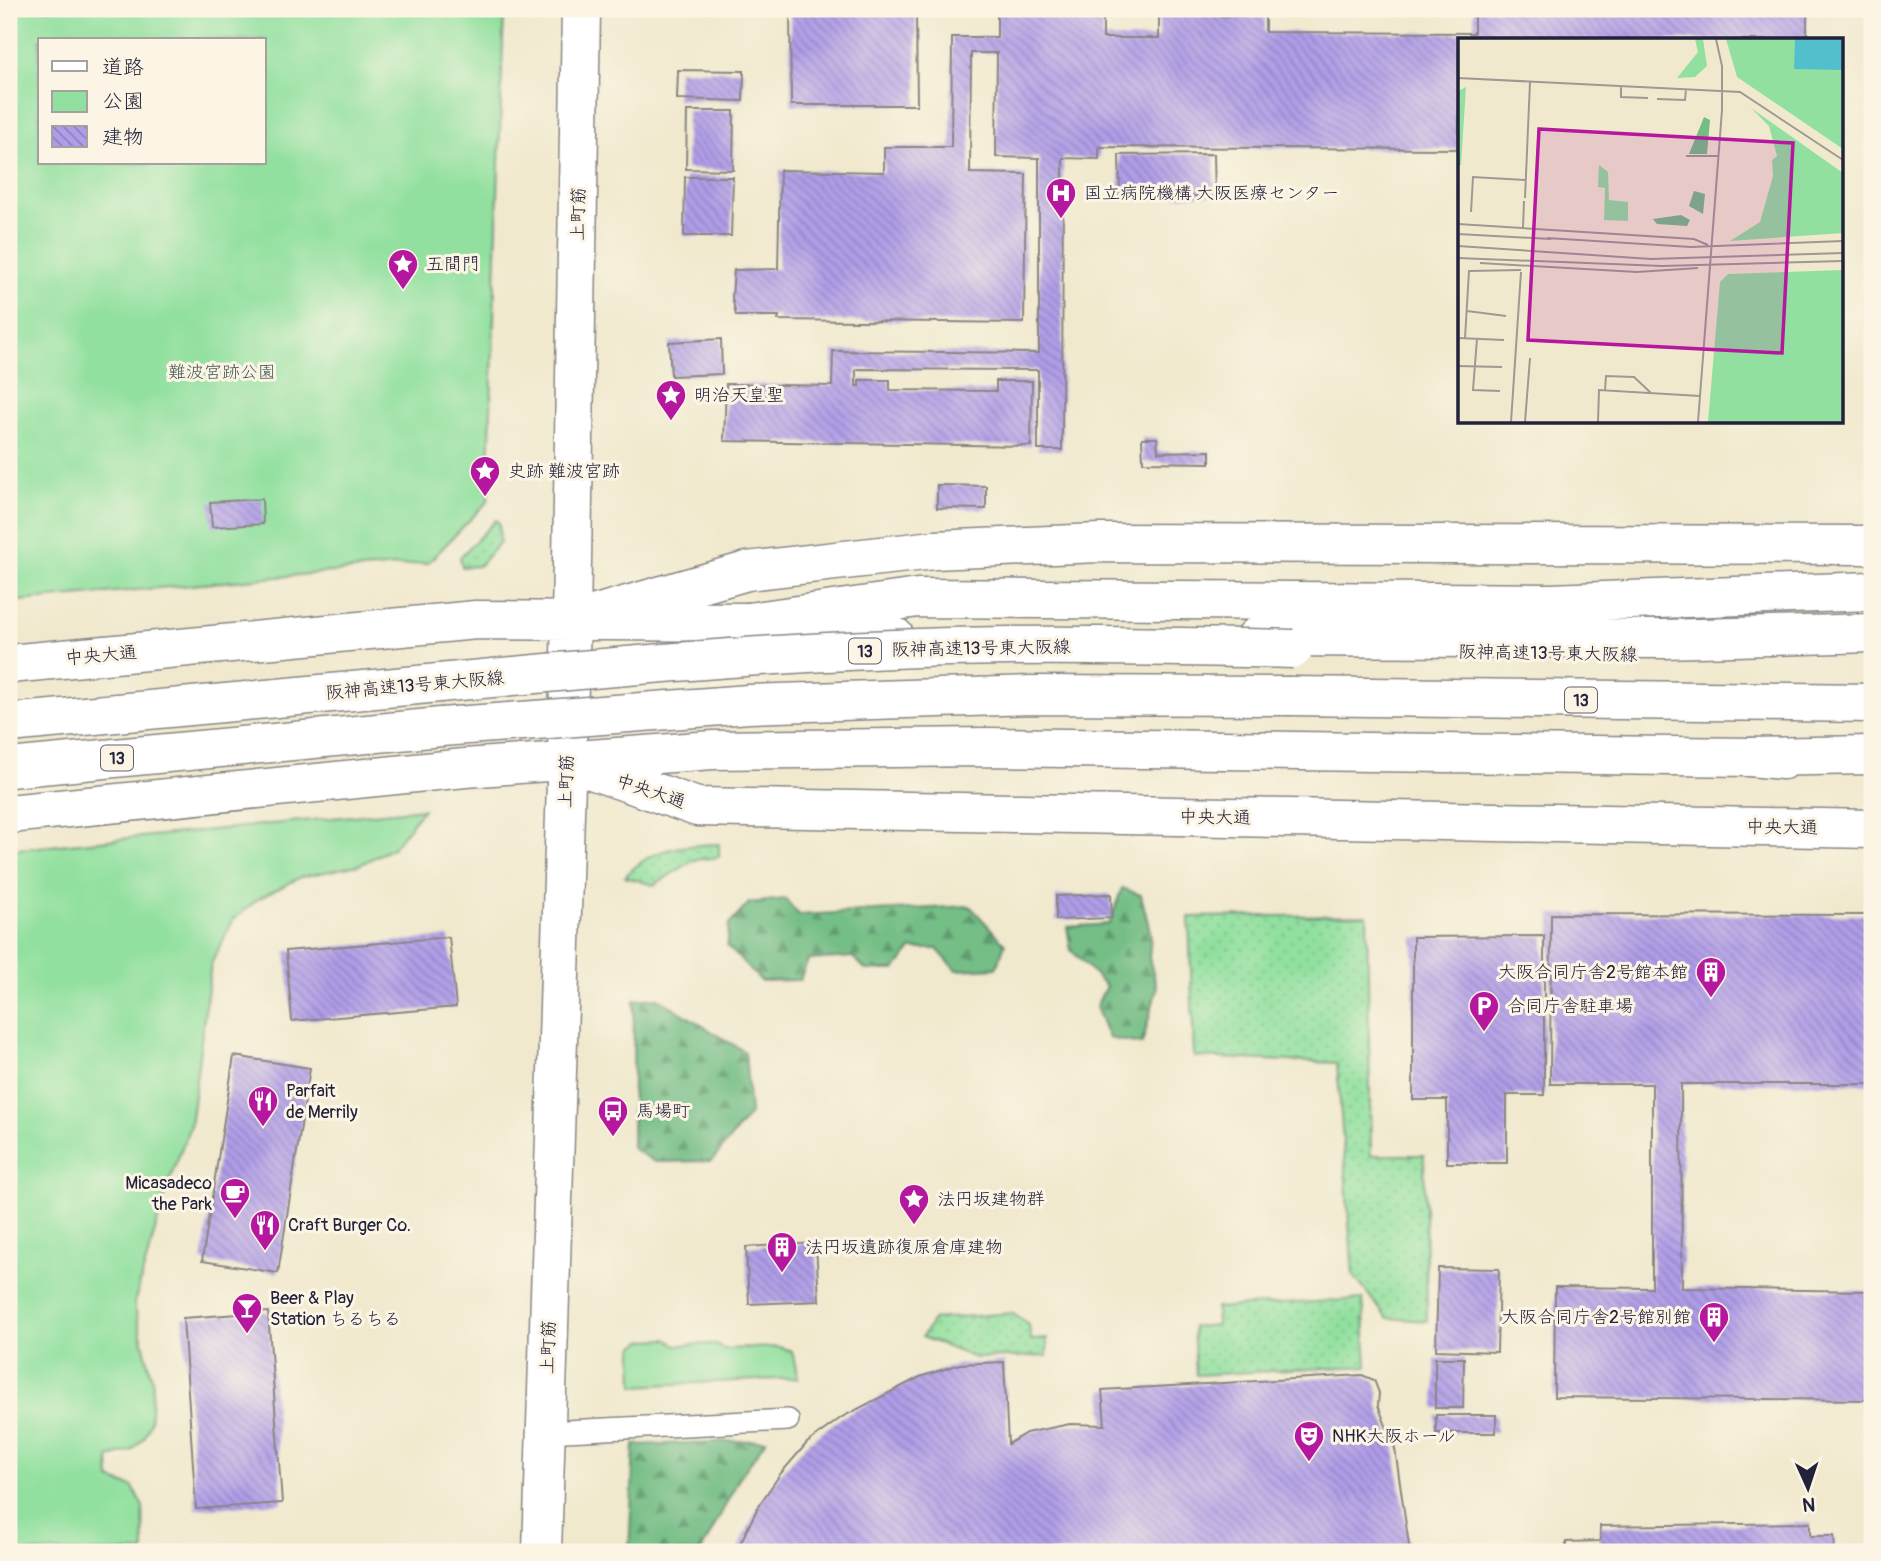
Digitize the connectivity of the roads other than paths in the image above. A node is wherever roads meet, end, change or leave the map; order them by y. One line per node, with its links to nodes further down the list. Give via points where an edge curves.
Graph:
1 (581, 9): 5 (main road, 上町筋)
2 (1872, 545): 5 (main road, 中央大通, via 1099,543 934,550 747,571)
3 (1872, 591): 4 (main road)
4 (1099, 619): 5 (main road, 中央大通, via 913,639 747,622); 6 (main road, via 1663,639)
5 (570, 622): 8 (main road, 中央大通, via 476,620); 13 (main road, 上町筋)
6 (1872, 633)
7 (1872, 657): 10 (main road, 阪神高速13号東大阪線 / 13, bridge, via 1006,646 638,664)
8 (9, 664)
9 (1872, 703): 14 (main road, 13, bridge, via 1149,695 878,699 749,704)
10 (9, 723)
11 (1872, 755): 12 (main road)
12 (1750, 757): 13 (main road, 中央大通, via 987,747 713,750); 15 (main road, 中央大通)
13 (566, 761): 16 (main road, 中央大通); 17 (main road, 中央大通, via 697,807); 19 (main road, 上町筋)
14 (9, 768)
15 (1872, 768)
16 (9, 814)
17 (1872, 829)
18 (788, 1420): 19 (lane)
19 (545, 1432): 20 (main road, 上町筋)
20 (542, 1552)

